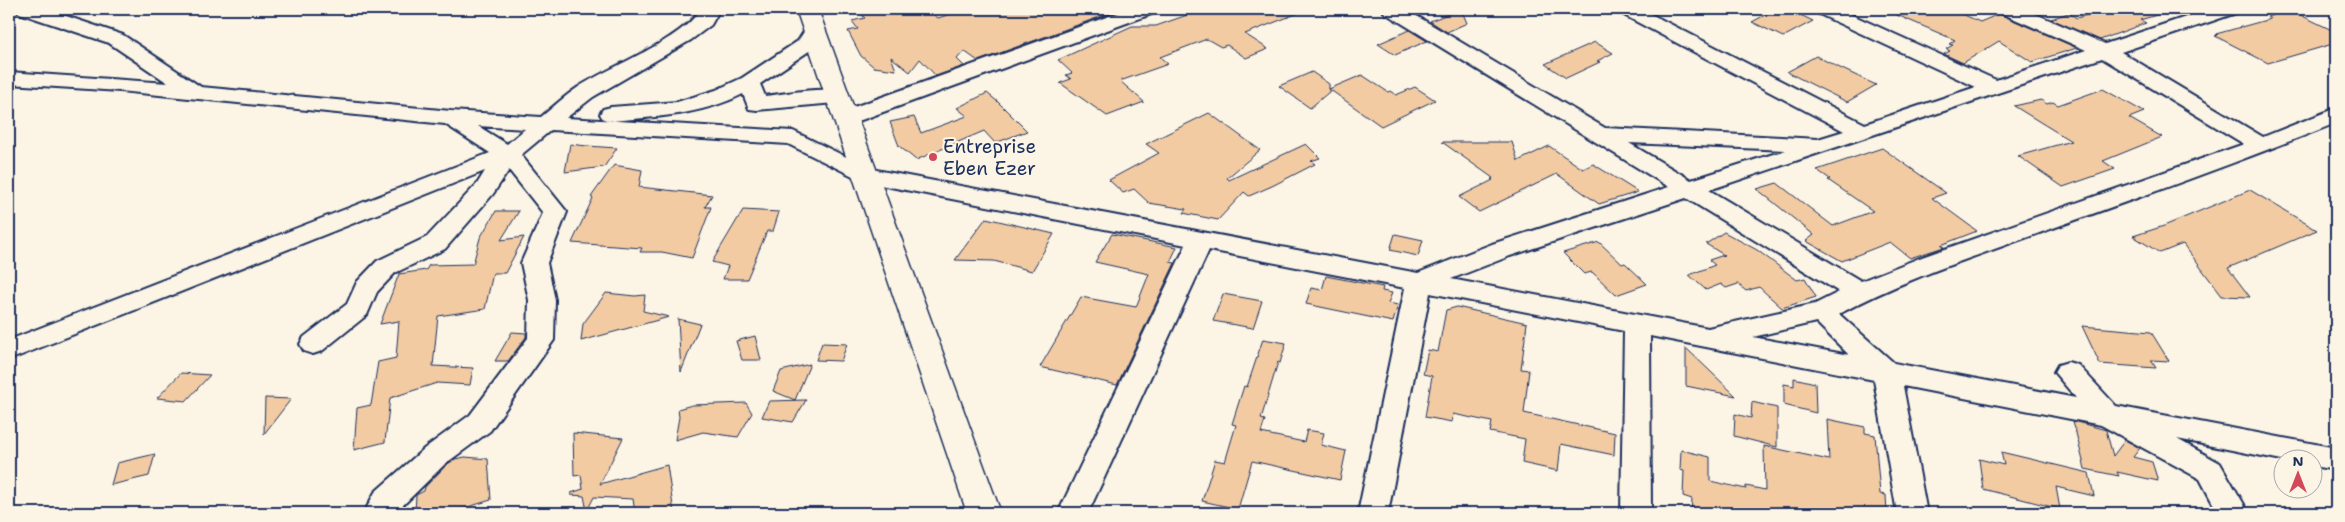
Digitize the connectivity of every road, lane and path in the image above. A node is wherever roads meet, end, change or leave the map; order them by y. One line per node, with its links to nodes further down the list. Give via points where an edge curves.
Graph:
1 (18, 9): 10 (street)
2 (26, 9): 16 (street, via 116,39)
3 (710, 9): 20 (street, via 704,21 684,36 585,92)
4 (1147, 9): 17 (street)
5 (1392, 9): 22 (street)
6 (1627, 9): 21 (street)
7 (1824, 9): 15 (street)
8 (2008, 9): 12 (street)
9 (2229, 9): 12 (street)
10 (9, 20)
11 (811, 20): 14 (street, via 805,45); 17 (street)
12 (2104, 51): 15 (street); 24 (street)
13 (9, 78): 16 (street)
14 (749, 82): 17 (street, via 757,104 810,97); 20 (street, via 724,94 678,108)
15 (1996, 88): 21 (street)
16 (194, 92): 19 (street)
17 (841, 107): 26 (street)
18 (2336, 115): 24 (street)
19 (450, 118): 20 (street); 25 (street)
20 (547, 123): 25 (street); 26 (street, via 793,138)
21 (1863, 132): 23 (street)
22 (1600, 135): 23 (street); 27 (street)
23 (1826, 145): 27 (street)
24 (2262, 145): 30 (street, via 1930,263)
25 (508, 154): 34 (street, via 484,189 436,243 386,267 366,288 358,309); 35 (street); 40 (street, via 555,212 534,263 542,300 541,340 480,423 435,456 386,501)
26 (865, 175): 28 (street); 41 (street)
27 (1690, 189): 29 (street, via 1501,250); 30 (street)
28 (1201, 240): 29 (street); 42 (street)
29 (1419, 282): 32 (street); 43 (street)
30 (1859, 292): 31 (street)
31 (1822, 312): 33 (street); 36 (street)
32 (1636, 324): 33 (street); 44 (street)
33 (1704, 338): 36 (street)
34 (313, 344)
35 (9, 350)
36 (1886, 372): 38 (street); 45 (street)
37 (2068, 372): 38 (street)
38 (2108, 415): 39 (street); 46 (street, via 2210,471)
39 (2336, 459)
40 (379, 513)
41 (984, 513)
42 (1073, 513)
43 (1373, 513)
44 (1636, 513)
45 (1912, 513)
46 (2234, 513)

